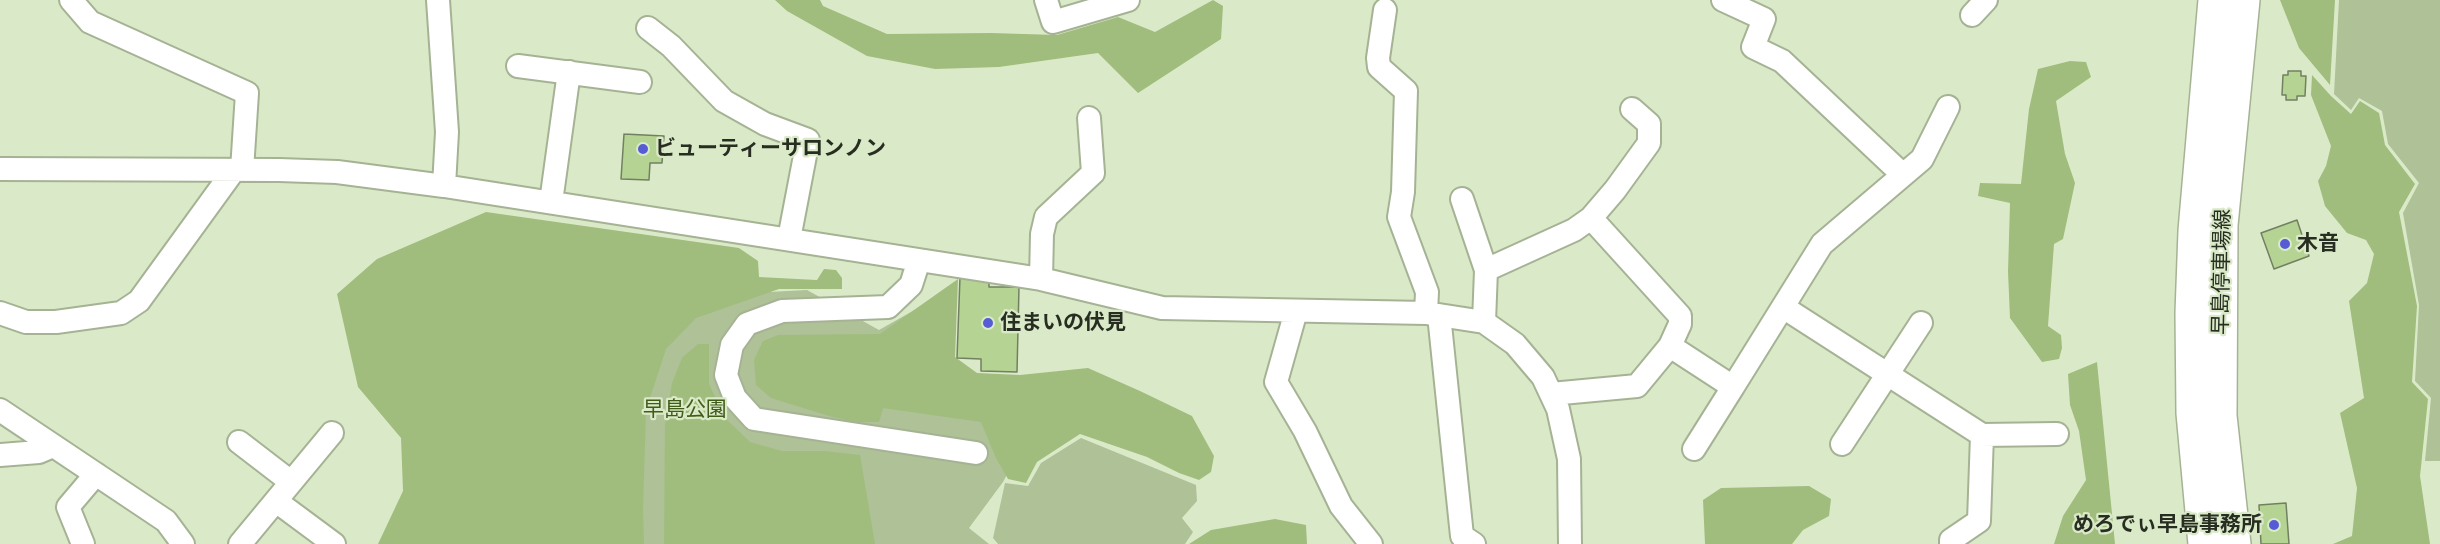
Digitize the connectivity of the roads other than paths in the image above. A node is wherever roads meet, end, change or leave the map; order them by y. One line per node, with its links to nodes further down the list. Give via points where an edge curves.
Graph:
1 (70, 0): 17 (street, via 90,22 247,93)
2 (438, 0): 19 (street, via 447,132)
3 (1046, 0): 4 (street, via 1053,22)
4 (1128, 0)
5 (1723, 0): 18 (street, via 1764,20 1753,47 1782,61)
6 (2215, 0): 58 (main road, 早島停車場線, via 2195,231 2192,313 2193,413)
7 (2243, 0): 59 (main road, 早島停車場線, via 2221,225 2220,416)
8 (1385, 10): 30 (street, via 1379,67 1406,92 1399,218)
9 (648, 28): 23 (street, via 724,101 765,124 808,140)
10 (518, 66): 11 (street)
11 (570, 72): 12 (street); 21 (street)
12 (640, 82)
13 (1948, 107): 18 (street, via 1922,159)
14 (1632, 109): 22 (street, via 1649,124 1649,143)
15 (1089, 118): 26 (street, via 1092,173 1046,217)
16 (0, 169): 17 (street)
17 (238, 170): 19 (street, via 337,172); 29 (street, via 139,301 121,313 26,322)
18 (1903, 175): 27 (street, via 1822,244)
19 (444, 186): 21 (street)
20 (1462, 199): 25 (street)
21 (551, 202): 23 (street)
22 (1591, 218): 25 (street, via 1574,230); 33 (street, via 1680,316)
23 (789, 239): 24 (street)
24 (919, 260): 26 (street); 45 (street, via 910,285 888,308 782,311 747,324 732,345 726,375 735,398 754,419)
25 (1486, 270): 31 (street)
26 (1041, 279): 28 (street, via 1162,308)
27 (1783, 307): 34 (street); 35 (street)
28 (1296, 311): 30 (street); 54 (street, via 1276,382 1341,506)
29 (0, 313)
30 (1433, 314): 31 (street); 55 (street, via 1462,536)
31 (1484, 322): 36 (street, via 1515,344 1544,377)
32 (1921, 323): 34 (street)
33 (1670, 346): 35 (street); 36 (street, via 1637,386)
34 (1888, 374): 40 (street); 42 (street)
35 (1733, 387): 44 (street)
36 (1551, 394): 56 (street, via 1569,459)
37 (0, 410): 43 (street)
38 (332, 433): 48 (street)
39 (2057, 434): 40 (street)
40 (1982, 435): 57 (street, via 1979,521)
41 (239, 442): 48 (street)
42 (1842, 444)
43 (53, 446): 46 (street, via 39,452); 47 (street)
44 (1694, 449)
45 (976, 453)
46 (0, 455)
47 (96, 474): 50 (street, via 68,507); 51 (street, via 166,521)
48 (291, 482): 49 (street)
49 (276, 501): 52 (street); 53 (street)
50 (83, 544)
51 (183, 544)
52 (240, 544)
53 (334, 544)
54 (1371, 544)
55 (1474, 544)
56 (1570, 544)
57 (1951, 544)
58 (2205, 544)
59 (2234, 544)

